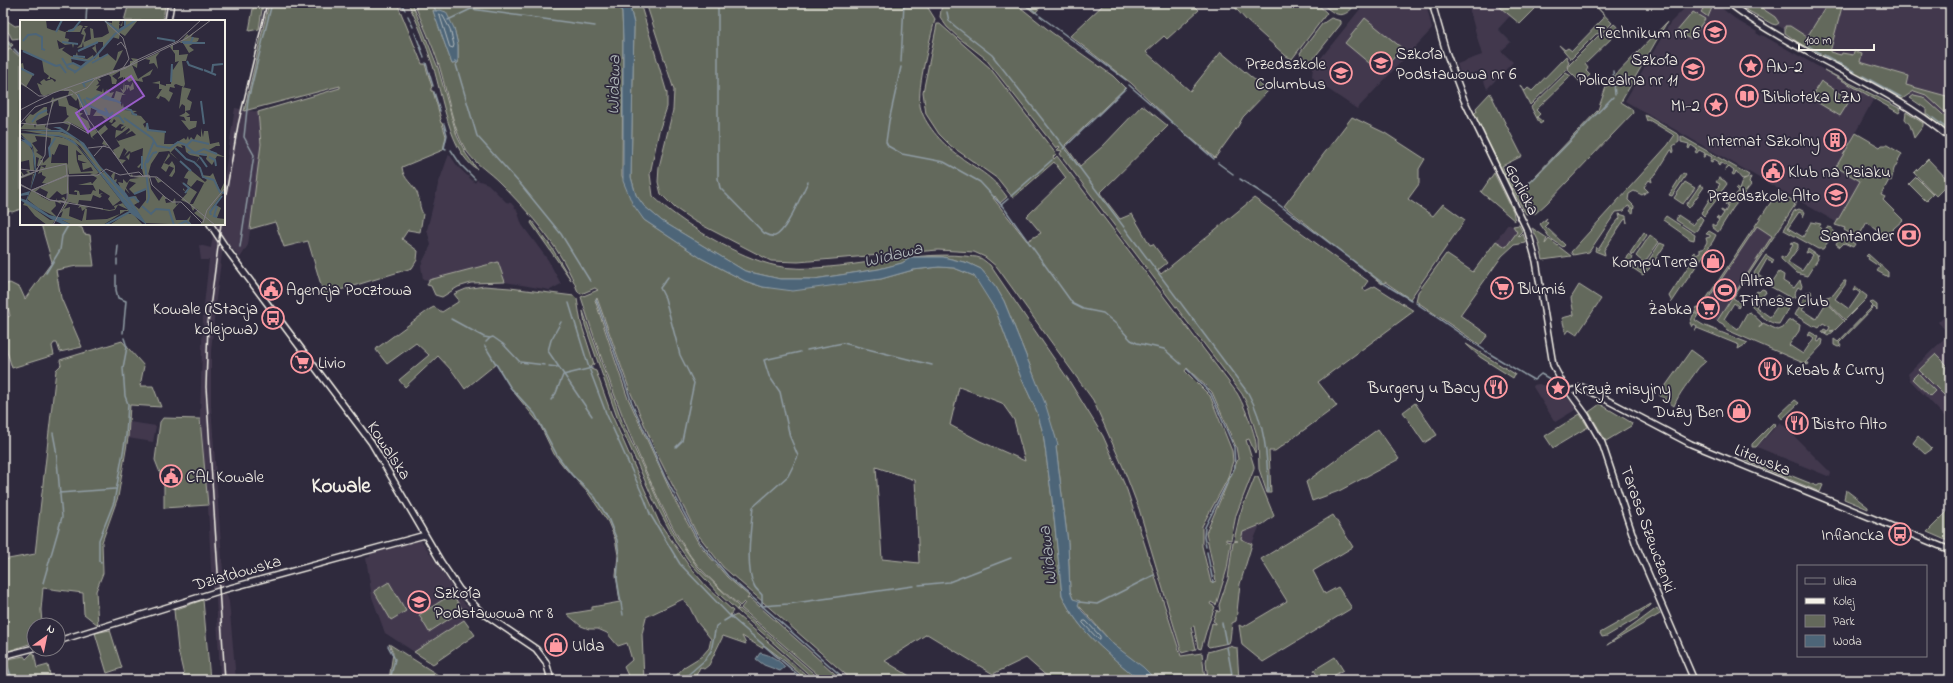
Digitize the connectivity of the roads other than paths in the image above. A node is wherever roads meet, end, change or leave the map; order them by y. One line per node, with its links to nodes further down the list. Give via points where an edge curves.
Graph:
1 (171, 3): 4 (street)
2 (1432, 3): 7 (street, Gorlicka, via 1446,52 1464,100 1528,232 1536,261 1552,362)
3 (1729, 3): 5 (street, via 1816,57 1903,104)
4 (168, 20)
5 (1950, 138)
6 (211, 225): 8 (street, Kowalska, via 364,432)
7 (1570, 392): 9 (street, Litewska, via 1582,388 1589,390 1691,444); 14 (street, Tarasa Szewczenki, via 1602,443 1636,545)
8 (425, 535): 10 (street, Działdowska, via 219,591); 13 (street, Kowalska, via 459,589 480,611 536,649 546,662)
9 (1950, 550)
10 (66, 639)
11 (26, 650): 12 (street)
12 (3, 656)
13 (551, 680)
14 (1694, 680)

